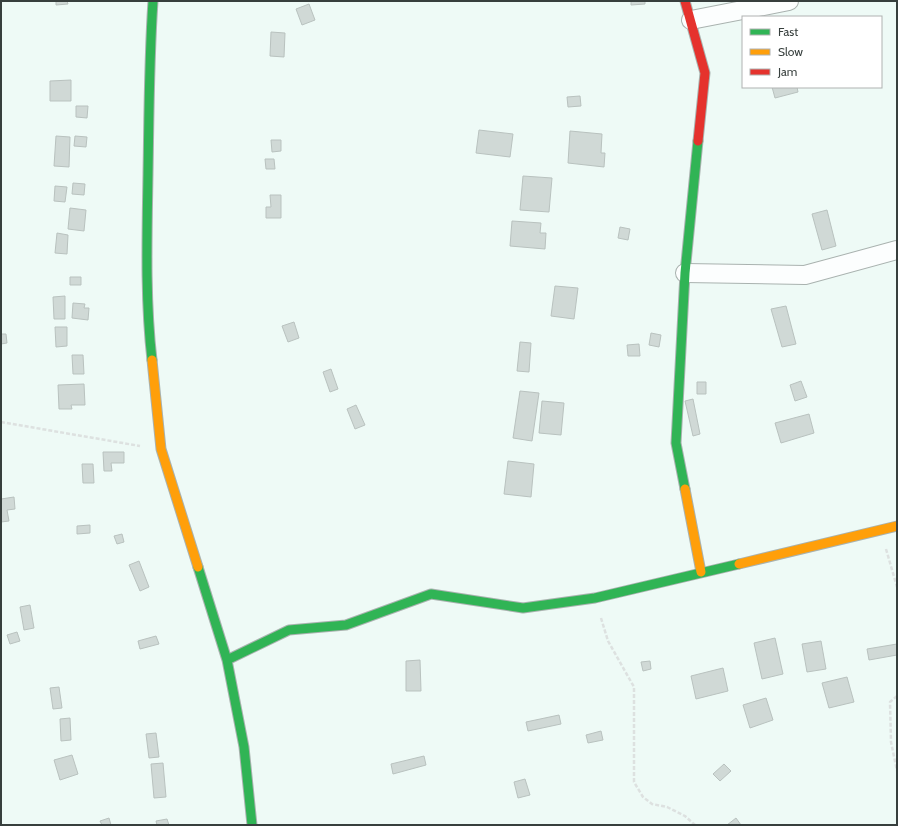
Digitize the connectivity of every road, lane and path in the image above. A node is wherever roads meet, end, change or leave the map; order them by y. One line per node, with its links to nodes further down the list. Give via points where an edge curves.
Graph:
1 (154, 1): 8 (street, via 150,42 149,336)
2 (685, 1): 4 (street)
3 (789, 1): 4 (street)
4 (691, 20): 6 (street, via 705,73)
5 (897, 250): 6 (street, via 805,275)
6 (685, 273): 11 (street, via 676,443)
7 (1, 422): 8 (path)
8 (161, 449): 14 (street)
9 (897, 526): 10 (street)
10 (880, 530): 11 (street); 12 (path)
11 (701, 572): 13 (street)
12 (897, 587)
13 (595, 598): 14 (street, via 523,608 431,594 346,626 289,630); 18 (path, via 608,641 634,686 634,782 643,797 652,804 667,807 685,816)
14 (227, 660): 17 (street, via 244,747)
15 (897, 696): 16 (path, via 890,702 891,742)
16 (897, 771)
17 (252, 825)
18 (695, 825)

